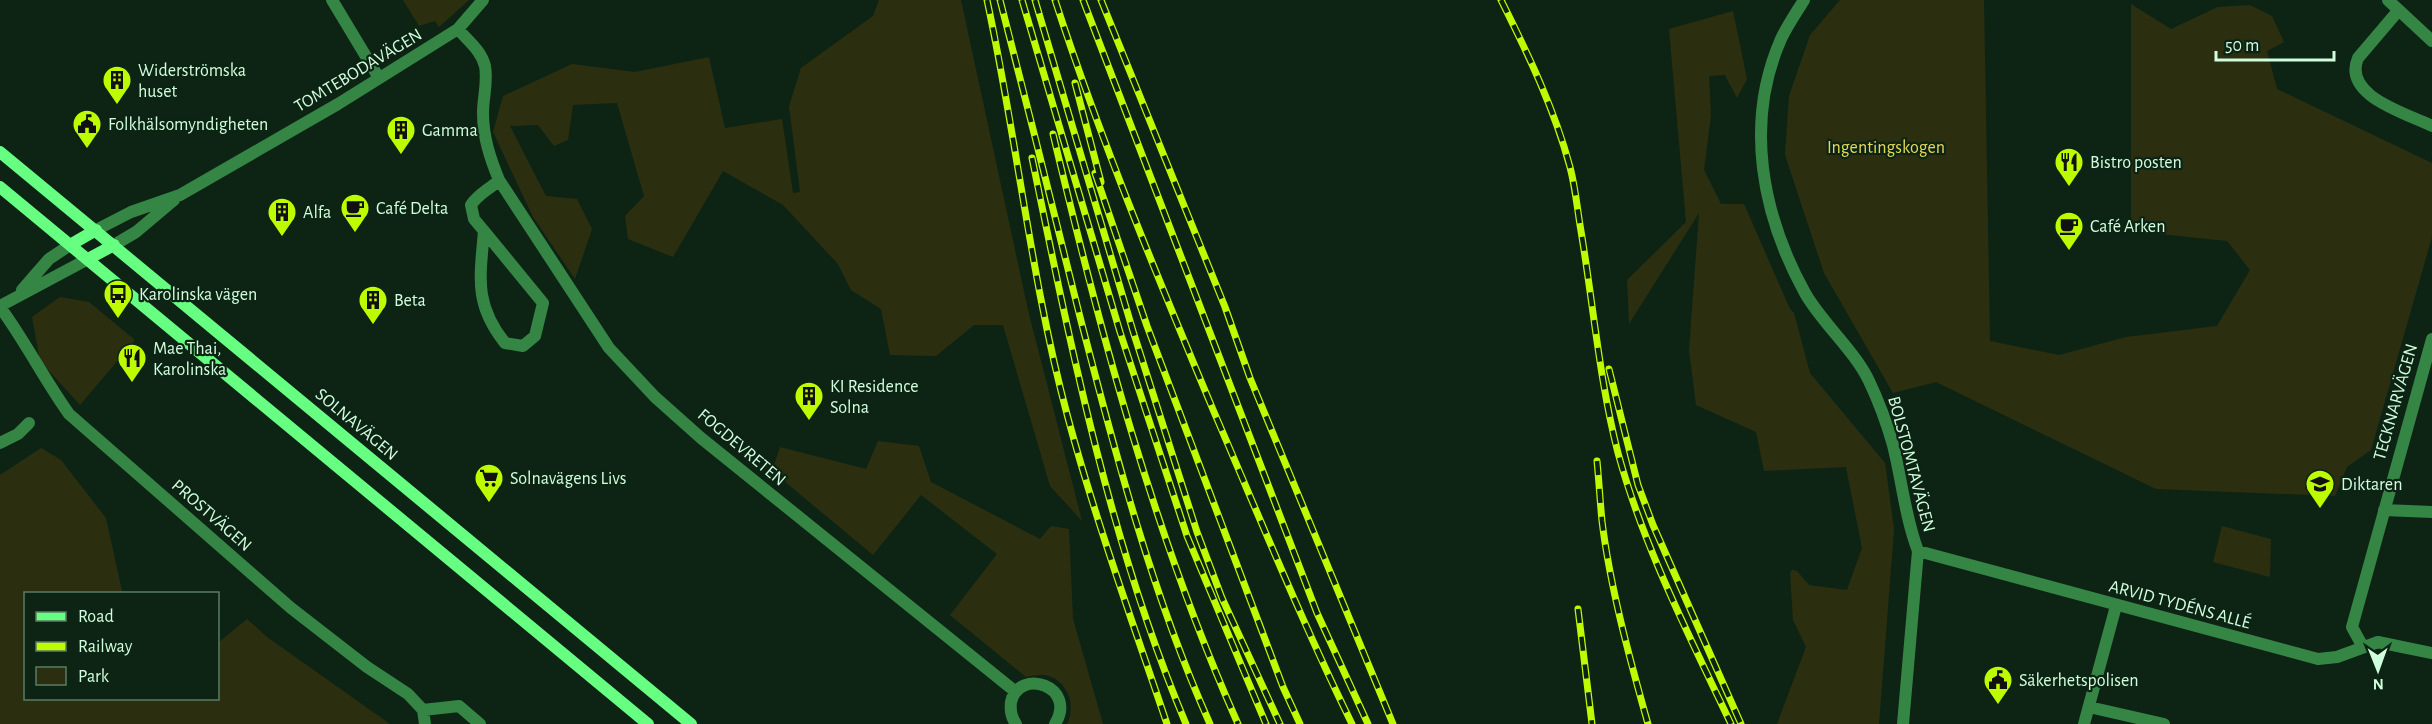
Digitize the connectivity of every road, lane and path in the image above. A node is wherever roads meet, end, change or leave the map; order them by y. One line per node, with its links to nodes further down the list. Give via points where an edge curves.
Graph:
1 (332, 0): 8 (street)
2 (483, 0): 6 (street, TOMTEBODAVÄGEN)
3 (1804, 0): 26 (street, BOLSTOMTAVÄGEN, via 1781,38 1761,113 1760,142 1768,201 1805,294 1868,379 1883,413)
4 (2388, 0): 5 (street)
5 (2398, 10): 7 (street); 9 (street, via 2358,58 2354,67 2357,82 2366,94)
6 (458, 29): 8 (street, TOMTEBODAVÄGEN); 11 (street, FOGDEVRETEN, via 477,48 484,66 483,130)
7 (2432, 41)
8 (379, 78): 13 (street, TOMTEBODAVÄGEN)
9 (2432, 126)
10 (0, 152): 14 (main road, SOLNAVÄGEN)
11 (498, 180): 15 (street, via 478,195 471,206 474,219); 30 (street, FOGDEVRETEN, via 609,348 655,397)
12 (0, 187): 16 (main road)
13 (180, 195): 14 (street, TOMTEBODAVÄGEN, via 131,212); 17 (street, TOMTEBODAVÄGEN)
14 (96, 230): 16 (main road); 17 (main road, SOLNAVÄGEN)
15 (484, 231): 15 (street, via 482,305 505,343 523,346 535,336 543,303)
16 (70, 245): 18 (main road); 19 (street, via 49,259)
17 (114, 245): 18 (main road); 36 (main road, SOLNAVÄGEN)
18 (88, 260): 19 (street); 35 (main road)
19 (17, 296): 20 (street)
20 (0, 306): 32 (street, PROSTVÄGEN, via 69,414 291,608 408,694)
21 (2432, 339): 24 (street, TECKNARVÄGEN)
22 (29, 423): 23 (street)
23 (0, 443)
24 (2384, 510): 25 (street); 28 (street, TECKNARVÄGEN, via 2352,627)
25 (2432, 512)
26 (1918, 552): 27 (street, ARVID TYDÉNS ALLÉ); 39 (street, BOLSTOMTAVÄGEN)
27 (2116, 606): 28 (street, ARVID TYDÉNS ALLÉ, via 2318,659); 31 (street)
28 (2363, 647): 29 (street, ARVID TYDÉNS ALLÉ, via 2378,642)
29 (2432, 653)
30 (1016, 692): 37 (street, via 1011,711); 38 (street, via 1034,683 1055,692 1060,706)
31 (2089, 707): 40 (street); 41 (street)
32 (423, 710): 33 (street); 34 (street, via 459,706)
33 (425, 724)
34 (480, 724)
35 (648, 724)
36 (691, 724)
37 (1016, 724)
38 (1055, 724)
39 (1903, 724)
40 (2084, 724)
41 (2164, 724)

